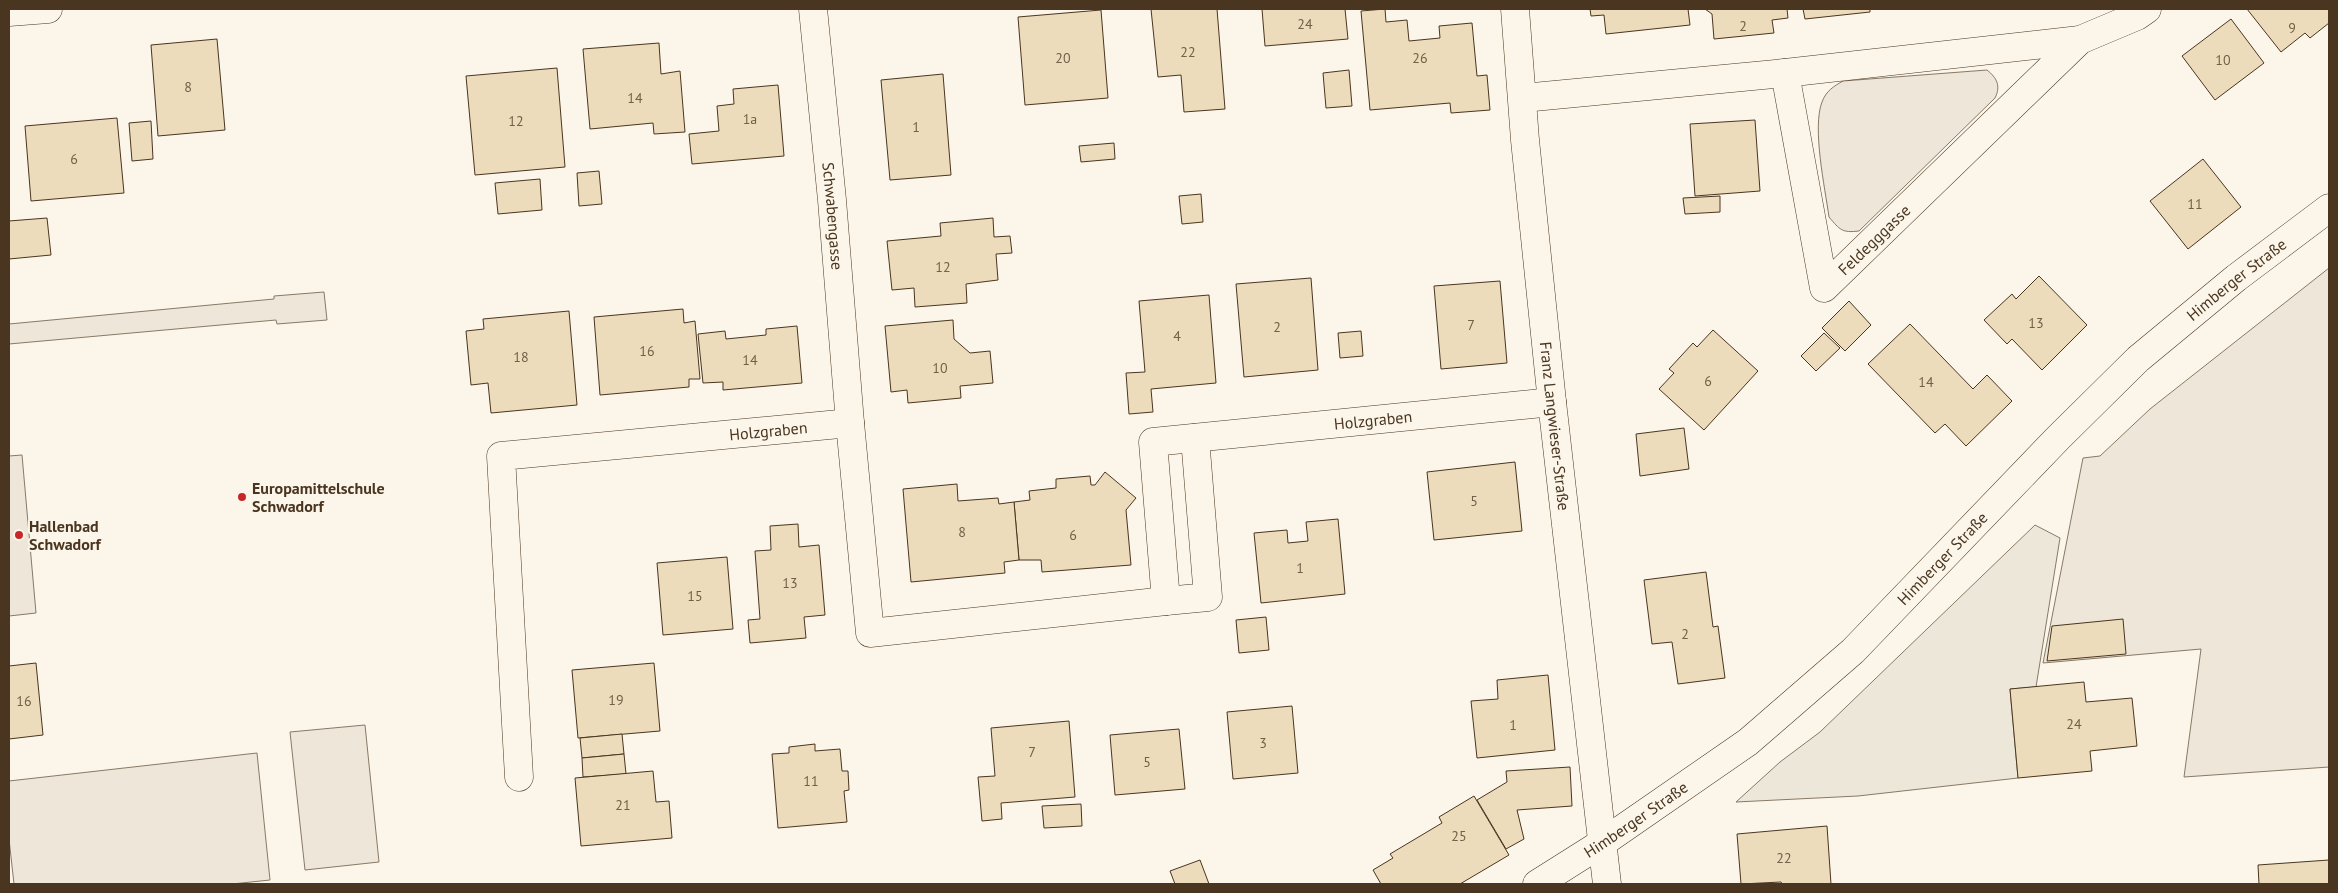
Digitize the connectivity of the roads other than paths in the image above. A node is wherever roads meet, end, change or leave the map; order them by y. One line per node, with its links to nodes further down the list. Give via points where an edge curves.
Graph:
1 (48, 9): 5 (street)
2 (813, 9): 11 (street, Schwabengasse)
3 (1515, 9): 8 (street, Franz Langwieser-Straße)
4 (2147, 9): 6 (street, Feldegggasse)
5 (9, 12)
6 (2080, 40): 7 (street, Feldegggasse); 7 (street, Feldegggasse, via 1824,288)
7 (1785, 73): 8 (street, Feldegggasse)
8 (1523, 98): 10 (street, Franz Langwieser-Straße)
9 (2329, 208): 15 (street, Himberger Straße, via 2236,278 2138,359 1838,664 1748,742)
10 (1552, 402): 12 (street, Holzgraben); 15 (street, Franz Langwieser-Straße)
11 (850, 423): 13 (street, via 870,633); 14 (street, Holzgraben, via 501,456)
12 (1195, 438): 13 (street, via 1208,597); 13 (street, Holzgraben, via 1153,442)
13 (1166, 602)
14 (519, 777)
15 (1602, 843): 16 (street, Himberger Straße); 17 (street, Franz Langwieser-Straße)
16 (1537, 884)
17 (1607, 884)

